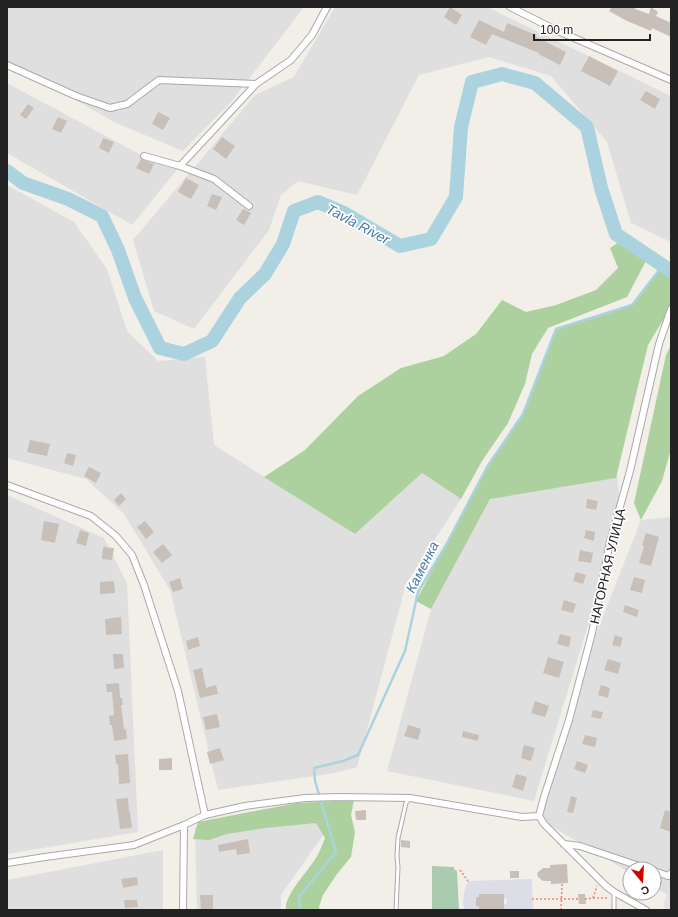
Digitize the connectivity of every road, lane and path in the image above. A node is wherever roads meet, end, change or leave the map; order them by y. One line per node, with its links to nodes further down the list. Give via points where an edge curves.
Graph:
1 (327, 7): 5 (street, via 312,35 291,60)
2 (510, 7): 4 (street, via 558,31)
3 (7, 65): 5 (street, via 76,96 110,108 127,104 159,80)
4 (671, 80)
5 (256, 84): 7 (street)
6 (144, 156): 7 (street)
7 (180, 166): 8 (street, via 214,179)
8 (249, 206)
9 (670, 312): 13 (street, НАГОРНАЯ УЛИЦА, via 659,344 630,471 610,542 592,633 569,720)
10 (7, 485): 12 (street, via 91,516 116,536 132,555 178,691)
11 (410, 798): 12 (street, via 305,798 245,806); 13 (street, via 522,816); 27 (lane, via 406,803 398,838)
12 (205, 815): 14 (street)
13 (539, 816): 15 (street)
14 (184, 825): 17 (street, via 134,845 45,856); 26 (street)
15 (564, 844): 16 (street, via 580,846); 21 (street)
16 (624, 861)
17 (7, 864)
18 (460, 870): 19 (path)
19 (468, 881)
20 (562, 884): 23 (path)
21 (614, 895): 25 (path); 29 (lane); 30 (street)
22 (532, 899): 23 (path)
23 (562, 899): 24 (path); 28 (path)
24 (578, 899)
25 (586, 899)
26 (183, 910)
27 (396, 910)
28 (561, 910)
29 (614, 910)
30 (646, 910)

